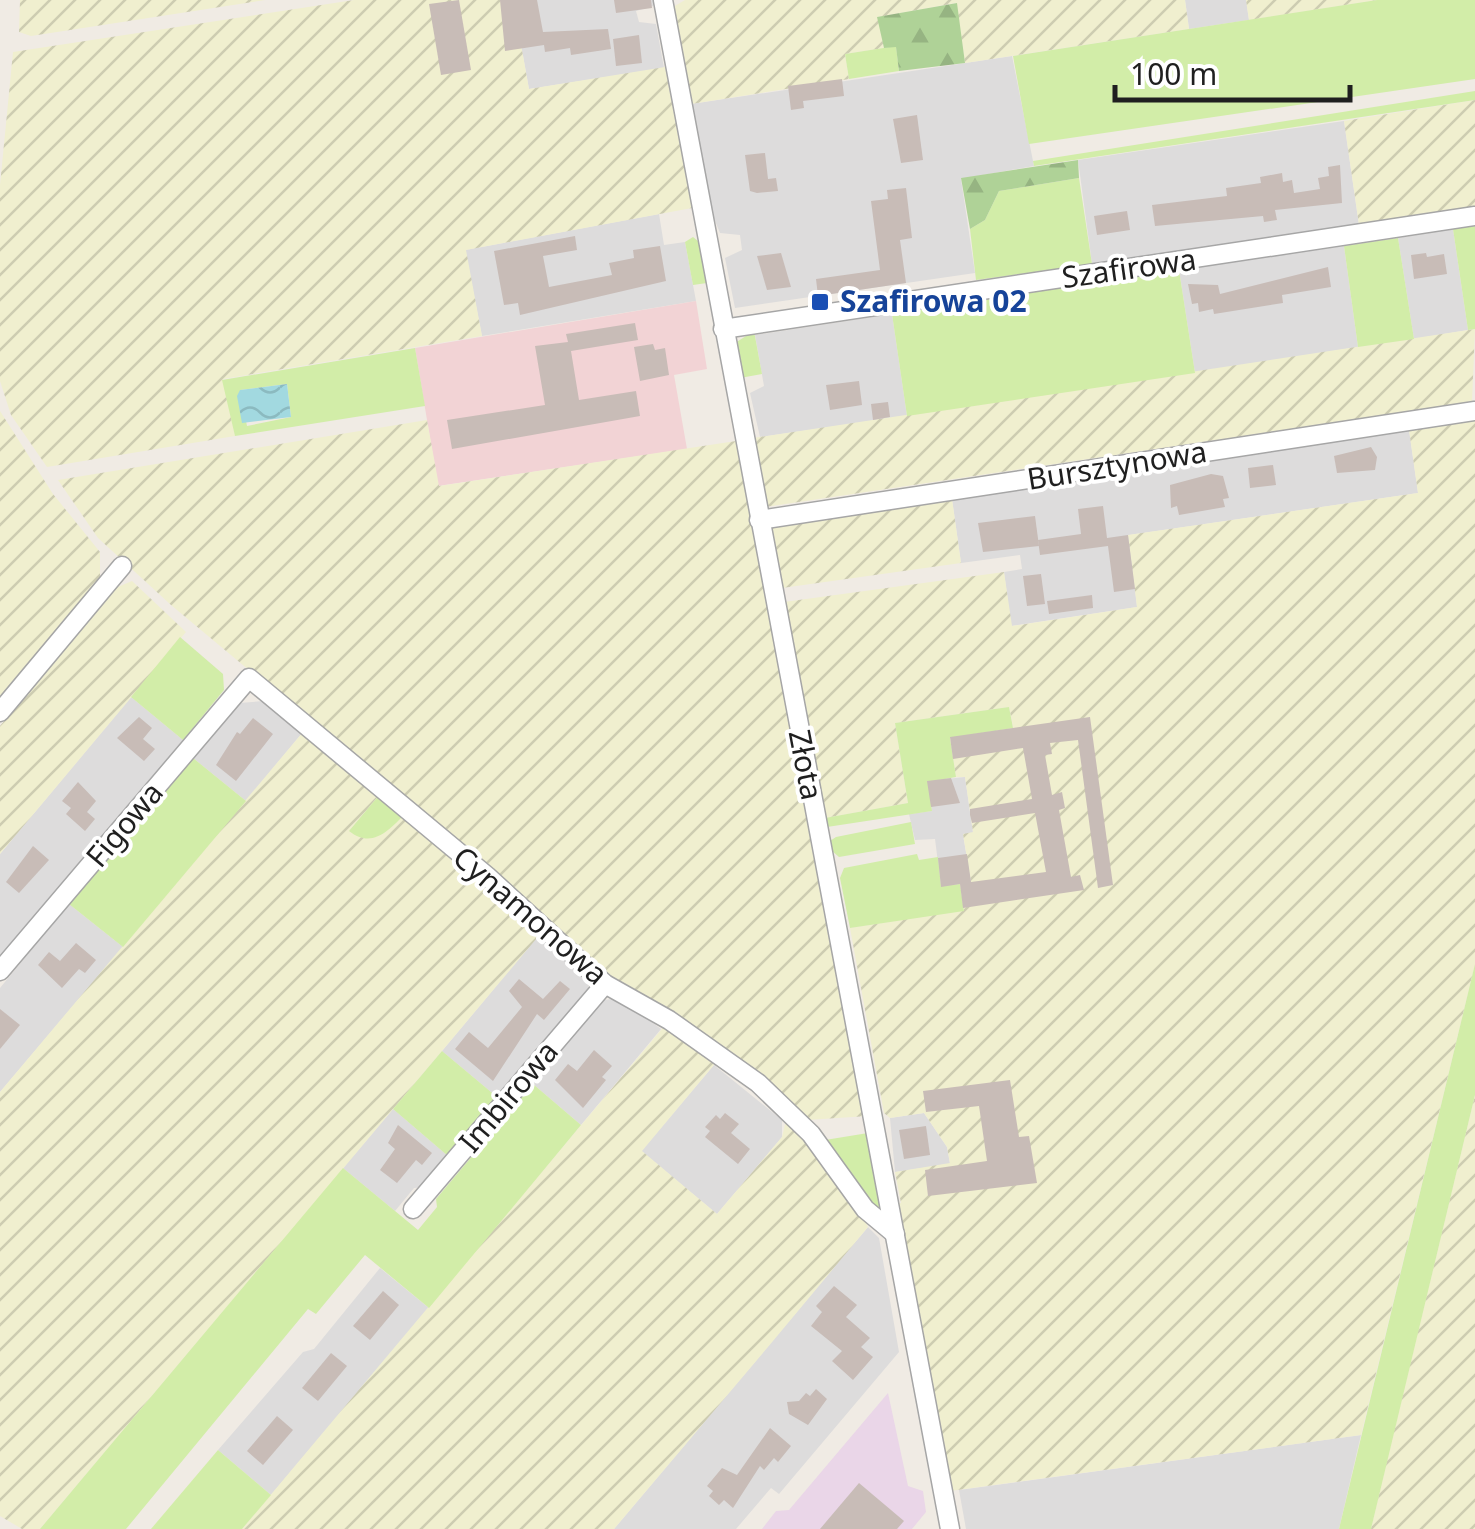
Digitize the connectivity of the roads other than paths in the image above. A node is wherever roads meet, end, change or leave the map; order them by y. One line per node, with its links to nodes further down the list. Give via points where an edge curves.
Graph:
1 (663, 0): 3 (street, Złota)
2 (1475, 216): 3 (street, Szafirowa)
3 (722, 329): 5 (street, Złota)
4 (1475, 411): 5 (street, Bursztynowa)
5 (758, 520): 12 (street, Złota)
6 (122, 566): 8 (street)
7 (250, 678): 9 (street, Figowa); 10 (street, Cynamonowa, via 487,876)
8 (0, 712)
9 (0, 971)
10 (604, 984): 11 (street, Imbirowa); 12 (street, Cynamonowa, via 758,1083 811,1134 865,1209)
11 (412, 1210)
12 (895, 1234): 13 (street, Złota)
13 (950, 1529)

